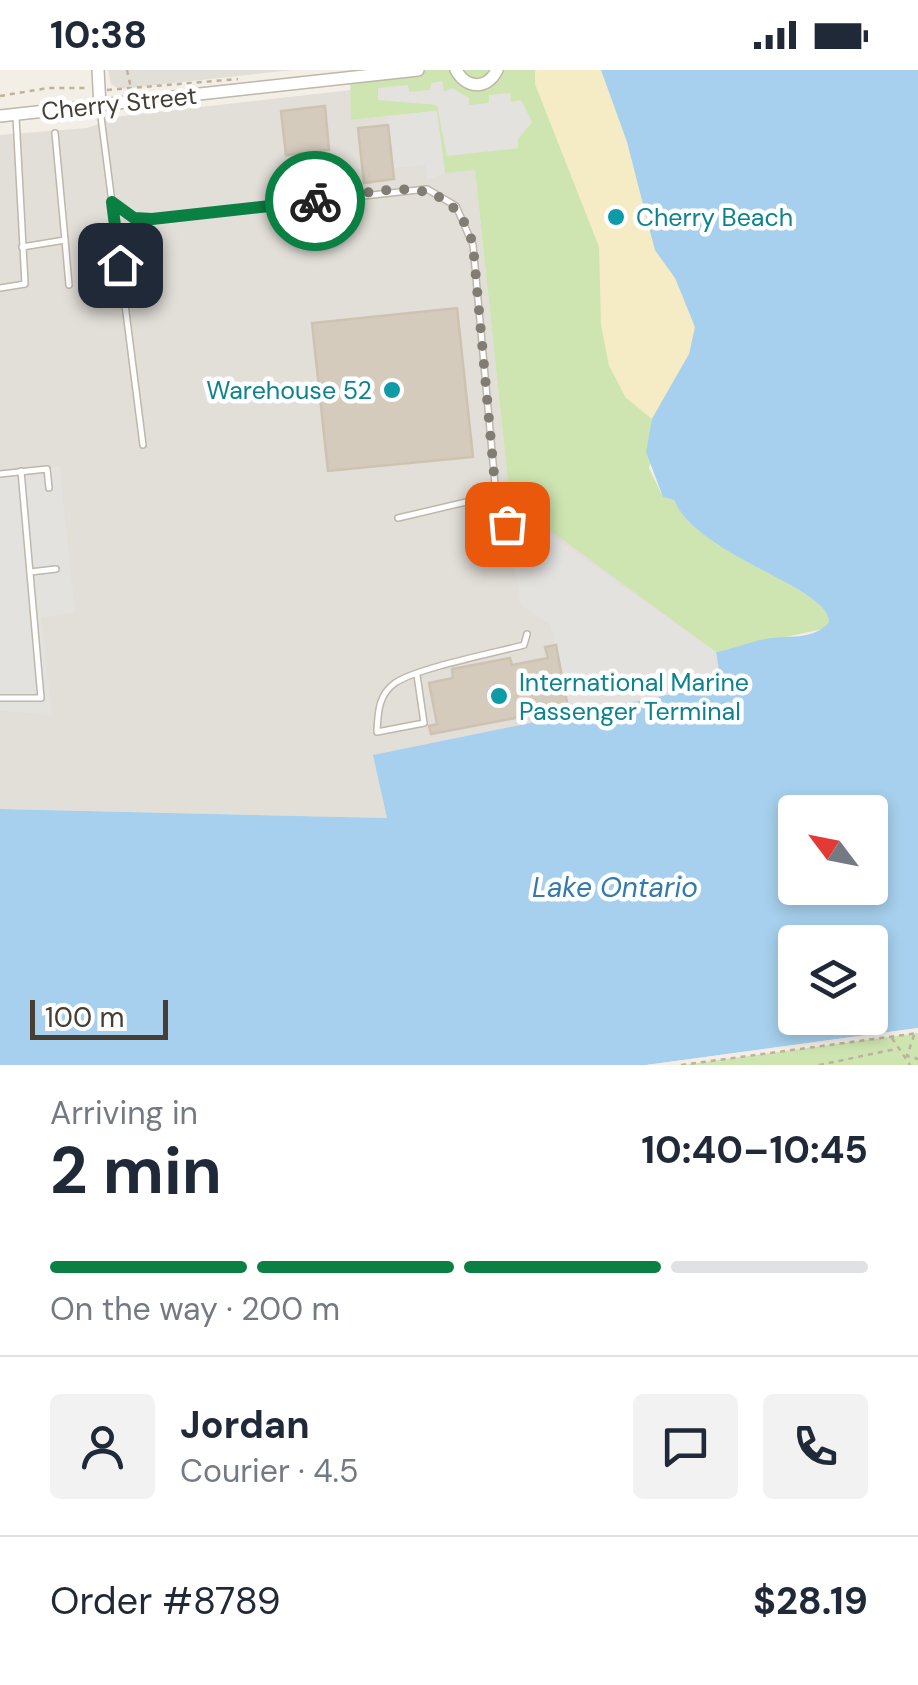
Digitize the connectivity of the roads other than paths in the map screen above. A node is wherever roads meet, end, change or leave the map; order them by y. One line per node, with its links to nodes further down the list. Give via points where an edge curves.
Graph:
1 (98, 70): 5 (street)
2 (418, 70): 5 (street, Cherry Street)
3 (456, 70): 4 (street, via 478,86)
4 (497, 70)
5 (100, 106): 6 (street, Cherry Street); 9 (lane)
6 (16, 114): 7 (street, Cherry Street); 11 (lane)
7 (0, 116)
8 (55, 133): 10 (lane)
9 (112, 202): 14 (lane); 18 (lane, via 134,218 152,219 426,189 456,206 473,245)
10 (65, 240): 11 (lane); 12 (lane)
11 (22, 247): 13 (lane, via 25,284)
12 (69, 285)
13 (0, 288)
14 (143, 445)
15 (21, 472): 16 (lane); 17 (lane, via 47,469); 22 (lane)
16 (0, 474)
17 (49, 488)
18 (496, 496): 19 (lane); 20 (lane)
19 (398, 518)
20 (507, 524)
21 (56, 568): 22 (lane)
22 (30, 572): 25 (lane, via 41,698)
23 (527, 634): 24 (lane, via 524,645)
24 (417, 676): 24 (lane, via 388,691 378,705 377,732 424,723)
25 (0, 698)

